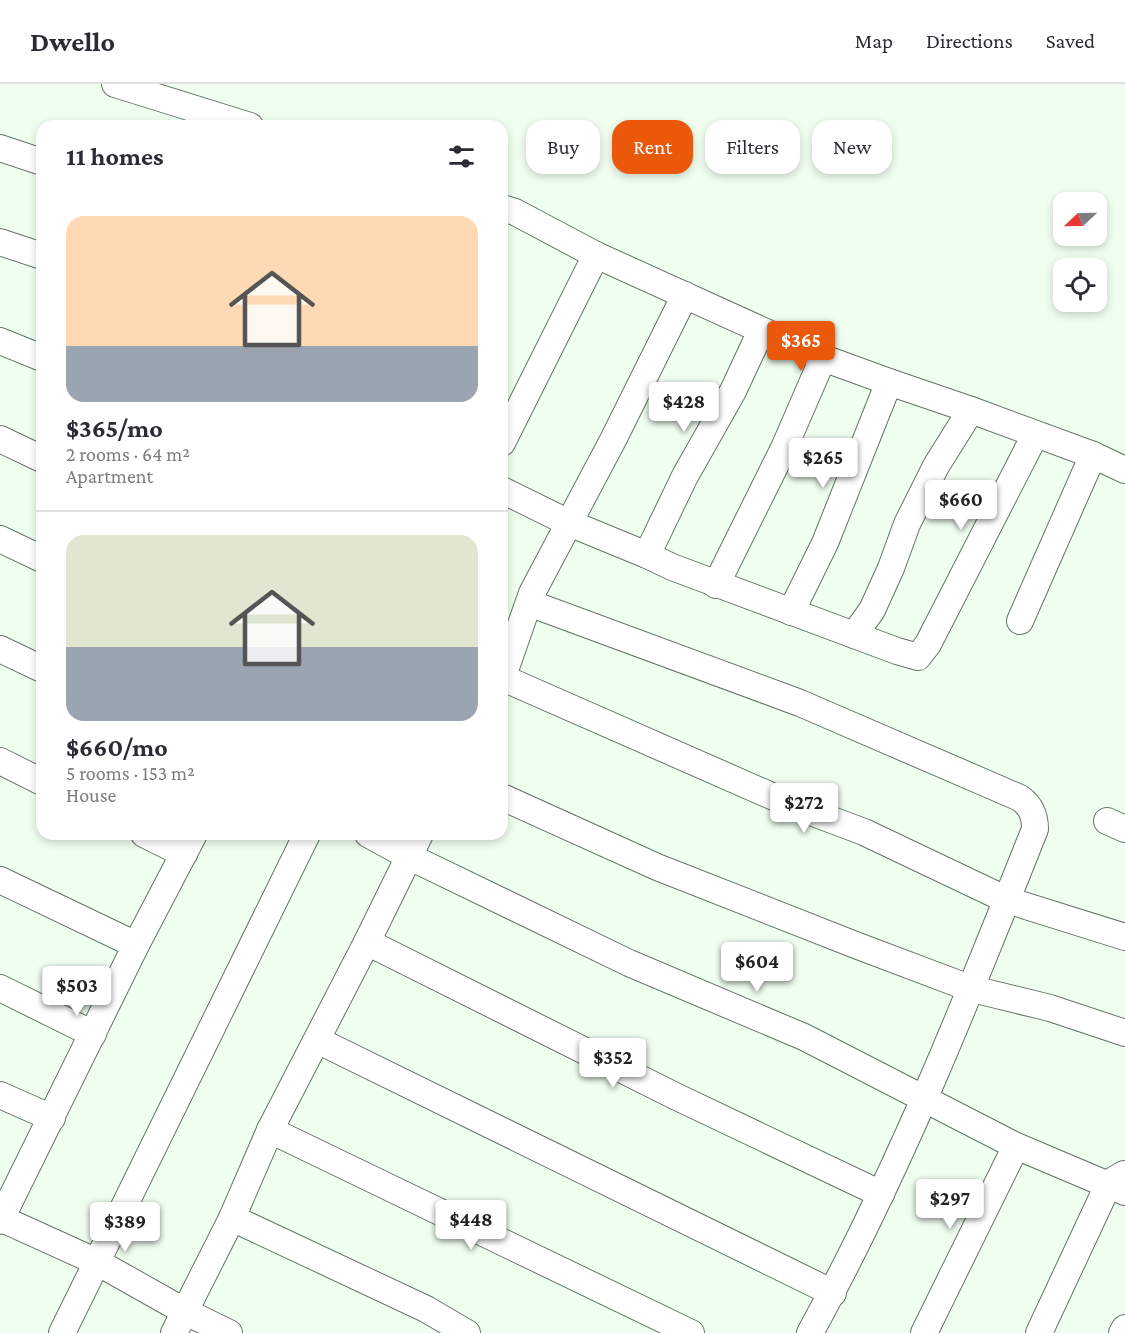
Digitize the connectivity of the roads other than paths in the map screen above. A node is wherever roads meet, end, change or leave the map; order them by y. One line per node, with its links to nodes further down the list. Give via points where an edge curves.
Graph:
1 (114, 84): 2 (street)
2 (231, 120)
3 (0, 148): 4 (street)
4 (36, 160)
5 (508, 210): 8 (street)
6 (0, 242): 7 (street)
7 (36, 254)
8 (596, 255): 9 (street); 16 (street)
9 (685, 295): 10 (street); 23 (street)
10 (761, 331): 13 (street); 25 (street)
11 (0, 341): 12 (street)
12 (36, 356)
13 (824, 358): 14 (street); 27 (street)
14 (889, 382): 15 (street); 29 (street, via 825,543)
15 (971, 410): 17 (street); 31 (street, via 936,466 872,610)
16 (508, 431)
17 (1035, 435): 19 (street); 31 (street, via 921,655 913,657)
18 (0, 439): 20 (street)
19 (1093, 455): 21 (street); 30 (street)
20 (36, 456)
21 (1125, 470)
22 (508, 493): 23 (street)
23 (569, 523): 25 (street); 28 (street)
24 (0, 539): 26 (street)
25 (647, 555): 27 (street)
26 (36, 556)
27 (716, 585): 29 (street)
28 (529, 603): 33 (street); 46 (street, via 800,704 1020,798 1031,809 1035,829)
29 (791, 612): 31 (street)
30 (1020, 621)
31 (854, 635)
32 (0, 649): 34 (street)
33 (508, 664)
34 (36, 666)
35 (508, 681): 46 (street, via 792,805 864,832)
36 (0, 761): 37 (street)
37 (36, 779)
38 (508, 800): 51 (street, via 657,867)
39 (171, 840): 43 (street)
40 (304, 840): 64 (street)
41 (379, 840): 44 (street)
42 (417, 840): 44 (street)
43 (189, 844): 49 (street)
44 (408, 856): 48 (street); 56 (street, via 629,963 804,1037)
45 (0, 880): 49 (street)
46 (1007, 900): 47 (street); 51 (street)
47 (1125, 937)
48 (367, 942): 54 (street); 61 (street)
49 (135, 945): 53 (street)
50 (0, 988): 53 (street)
51 (972, 989): 52 (street, via 1050,1008); 56 (street)
52 (1125, 1033)
53 (93, 1034): 57 (street)
54 (317, 1040): 58 (street); 65 (street)
55 (0, 1095): 57 (street)
56 (925, 1100): 59 (street); 61 (street)
57 (52, 1118): 63 (street)
58 (270, 1130): 62 (street); 71 (street)
59 (1016, 1146): 60 (street); 73 (street)
60 (1120, 1183): 74 (street)
61 (880, 1194): 65 (street)
62 (232, 1218): 66 (street); 70 (street, via 426,1309)
63 (0, 1219): 64 (street)
64 (97, 1262): 66 (street); 68 (street)
65 (833, 1293): 72 (street)
66 (179, 1322): 69 (street)
67 (1125, 1328): 75 (street)
68 (62, 1333)
69 (229, 1333)
70 (467, 1333)
71 (691, 1333)
72 (810, 1333)
73 (924, 1333)
74 (1039, 1333)
75 (1122, 1333)

